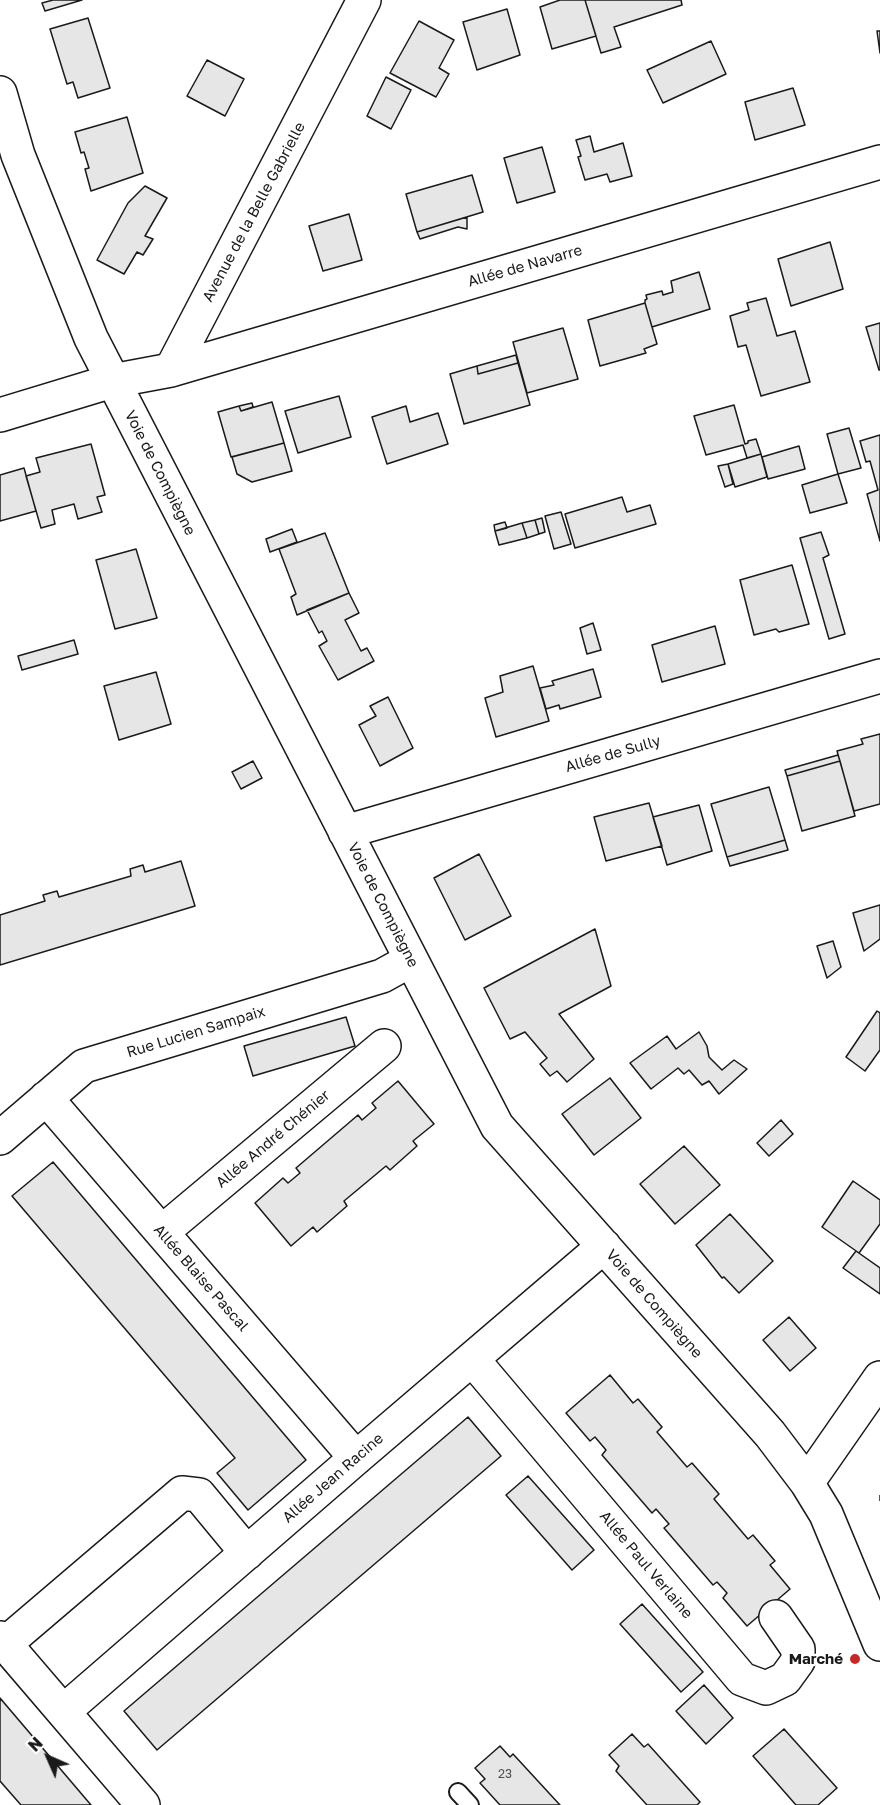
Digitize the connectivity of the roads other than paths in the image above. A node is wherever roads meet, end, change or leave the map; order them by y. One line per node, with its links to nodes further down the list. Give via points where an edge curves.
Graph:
1 (364, 0): 4 (street, Avenue de la Belle Gabrielle)
2 (0, 93): 5 (street, Voie de Compiègne, via 18,155)
3 (880, 162): 4 (street, Allée de Navarre)
4 (171, 370): 5 (street)
5 (112, 381): 6 (street); 8 (street, Voie de Compiègne)
6 (0, 415)
7 (880, 676): 8 (street, Allée de Sully)
8 (345, 832): 9 (street, Voie de Compiègne)
9 (411, 960): 11 (street, Rue Lucien Sampaix, via 382,976 84,1066); 14 (street, Voie de Compiègne, via 497,1126)
10 (384, 1046): 13 (street, Allée André Chénier)
11 (46, 1098): 12 (street, Rue Lucien Sampaix); 13 (street, Allée Blaise Pascal)
12 (0, 1138)
13 (162, 1232): 17 (street, Allée Blaise Pascal)
14 (604, 1246): 15 (street, Allée Jean Racine); 18 (street, Voie de Compiègne, via 770,1434)
15 (473, 1360): 17 (street, Allée Jean Racine); 20 (street, Allée Paul Verlaine, via 742,1679 766,1688 786,1679 798,1661 798,1648)
16 (880, 1378): 18 (street)
17 (356, 1458): 19 (street, Allée Jean Racine)
18 (807, 1483): 22 (street, Voie de Compiègne, via 826,1514)
19 (247, 1553): 21 (street, via 200,1495 182,1493); 23 (street, Allée Jean Racine)
20 (776, 1617)
21 (3, 1641): 23 (street)
22 (880, 1644)
23 (64, 1711): 25 (street)
24 (458, 1792): 26 (lane)
25 (143, 1805)
26 (470, 1805)

